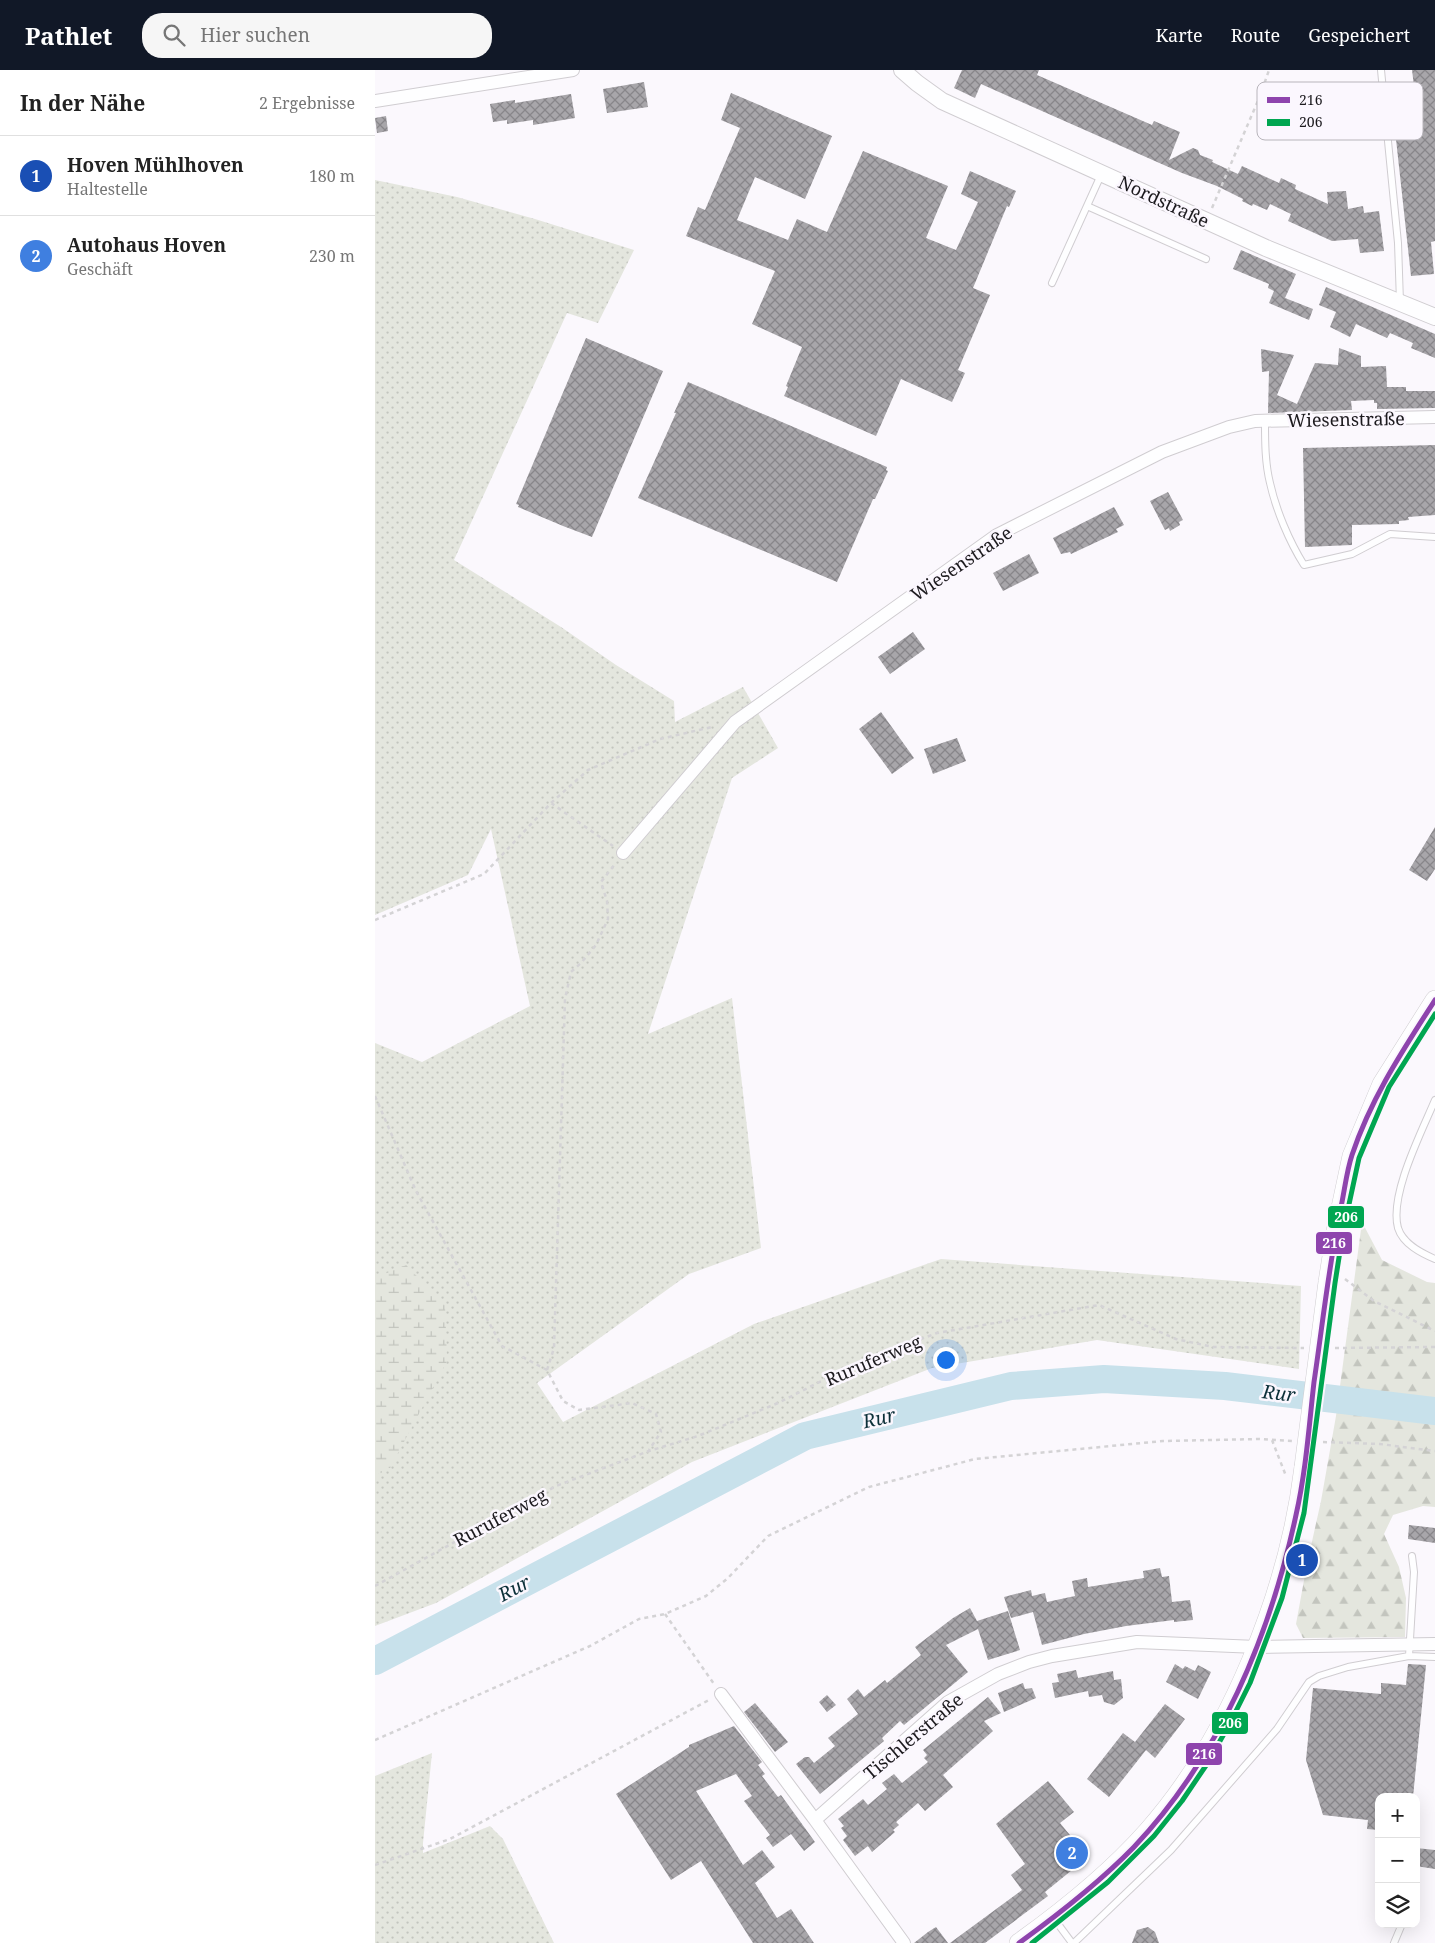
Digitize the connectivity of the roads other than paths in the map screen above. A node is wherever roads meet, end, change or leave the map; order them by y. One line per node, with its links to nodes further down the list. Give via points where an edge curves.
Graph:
1 (573, 70): 3 (street)
2 (902, 70): 5 (street, Nordstraße, via 942,101)
3 (375, 101)
4 (1388, 140): 9 (lane)
5 (1102, 173): 6 (lane); 9 (street, Nordstraße, via 1266,248)
6 (1087, 206): 7 (lane); 8 (lane)
7 (1206, 259)
8 (1052, 283)
9 (1400, 303): 10 (street, Nordstraße)
10 (1435, 317)
11 (1435, 417): 12 (street, Wiesenstraße)
12 (1265, 421): 13 (lane, via 1270,483 1291,543 1304,565 1351,554 1390,534); 14 (street, Wiesenstraße, via 1229,427 1162,452 997,535 735,722)
13 (1435, 537)
14 (623, 853)
15 (1435, 1000): 20 (main road, bridge, via 1382,1084 1352,1156 1336,1231 1337,1280 1291,1544)
16 (1435, 1100): 17 (lane, via 1411,1154 1401,1184 1398,1209 1398,1228 1405,1240)
17 (1435, 1259)
18 (1412, 1556): 21 (lane, via 1414,1572)
19 (1435, 1644): 21 (street, Tischlerstraße)
20 (1257, 1647): 21 (street, Tischlerstraße); 24 (street, Tischlerstraße, via 1137,1642 1052,1656 998,1674 948,1702); 25 (main road, via 1227,1712 1192,1774 1148,1831 1095,1884)
21 (1409, 1650): 22 (lane); 29 (lane, via 1319,1676 1309,1682 1277,1729 1171,1850)
22 (1435, 1656)
23 (721, 1694): 24 (street)
24 (815, 1820): 27 (street)
25 (1053, 1917): 28 (main road); 29 (lane)
26 (1400, 1928): 30 (lane)
27 (904, 1943)
28 (1019, 1943)
29 (1073, 1943)
30 (1394, 1943)

